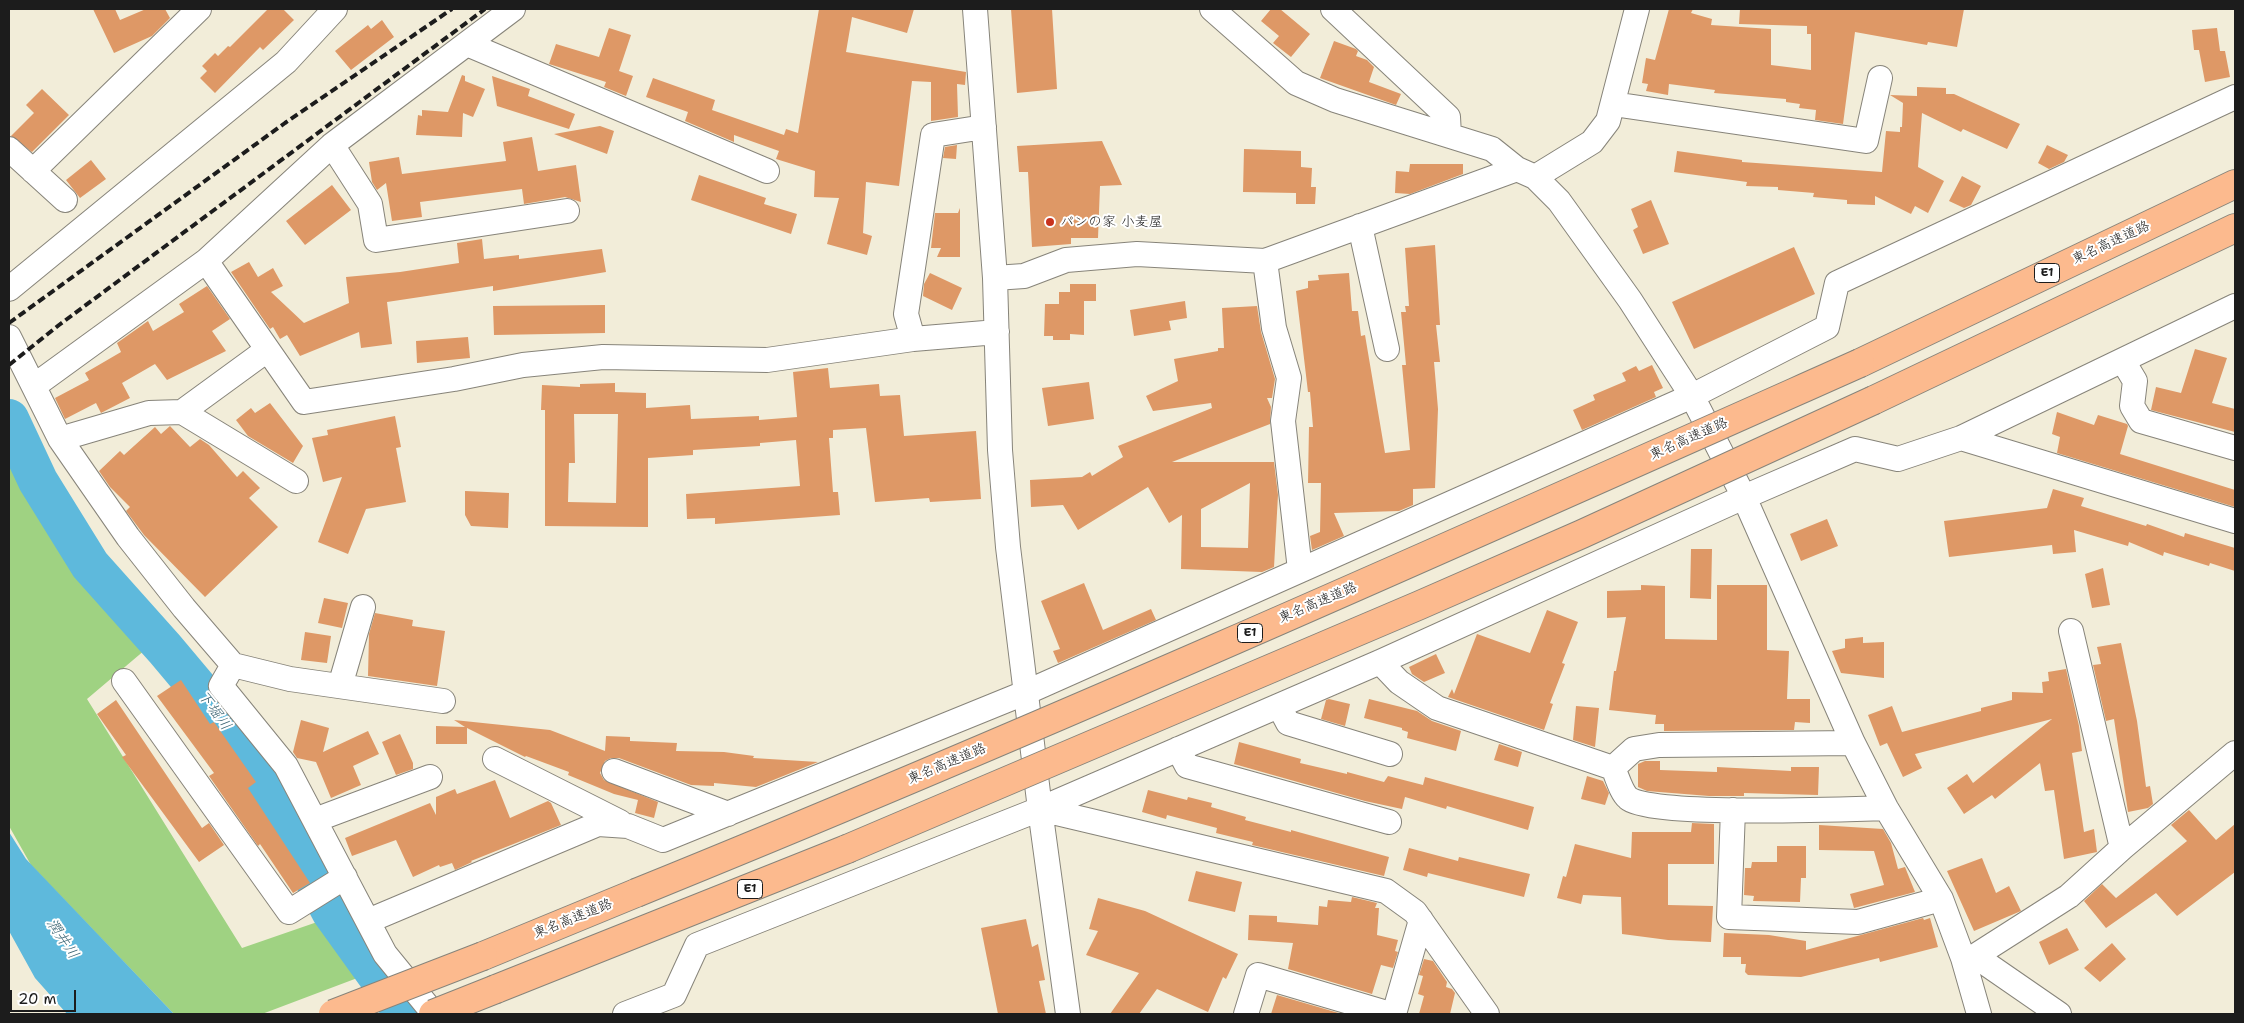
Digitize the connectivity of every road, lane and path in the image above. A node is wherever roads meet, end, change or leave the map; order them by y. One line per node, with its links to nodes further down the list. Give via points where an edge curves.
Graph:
1 (199, 9): 16 (street)
2 (335, 9): 27 (street, via 286,62)
3 (513, 9): 8 (street)
4 (975, 9): 12 (street)
5 (1212, 9): 13 (street, via 1296,83 1335,100)
6 (1333, 9): 13 (street, via 1448,117)
7 (1637, 9): 11 (street)
8 (467, 44): 14 (street); 17 (street)
9 (1880, 78): 11 (street, via 1866,141)
10 (2235, 96): 36 (street, via 1837,283 1828,327)
11 (1613, 104): 18 (street, via 1608,121 1592,142)
12 (984, 127): 26 (street); 31 (street, via 933,135 906,314)
13 (1449, 135): 18 (street, via 1492,149)
14 (332, 145): 21 (street, via 370,204 376,240); 24 (street)
15 (9, 149): 16 (street)
16 (32, 171): 20 (street)
17 (767, 171)
18 (1526, 173): 22 (street); 36 (street, via 1559,201 1625,292)
19 (2235, 184): 75 (highway, 東名高速道路 / E1, bridge, via 1860,363 1442,549 837,812)
20 (65, 200)
21 (567, 210)
22 (1360, 226): 25 (street); 32 (street)
23 (2235, 228): 76 (highway, E1, bridge, via 1874,400 1420,605 1057,761 653,928)
24 (206, 261): 33 (street); 35 (street)
25 (1265, 261): 26 (street, via 1137,254 1066,260 1024,276); 44 (street, via 1274,328 1289,378 1283,421)
26 (995, 278): 29 (street)
27 (9, 289)
28 (2235, 306): 34 (street)
29 (997, 332): 31 (street); 51 (street, via 1000,450 1008,547)
30 (9, 337): 35 (street)
31 (913, 339): 33 (street, via 768,360 603,357 523,366 304,402)
32 (1386, 349)
33 (267, 350): 37 (street)
34 (2123, 361): 38 (street); 40 (street, via 2135,381 2132,406 2141,421)
35 (34, 386): 39 (street)
36 (1692, 396): 42 (street); 44 (street)
37 (182, 412): 39 (street, via 149,413); 41 (street)
38 (1961, 438): 42 (street, via 1898,459 1855,449); 43 (street)
39 (60, 439): 48 (street, via 128,537)
40 (2235, 448)
41 (296, 481)
42 (1744, 496): 47 (street); 54 (street)
43 (2235, 521)
44 (1300, 570): 51 (street)
45 (363, 607): 50 (street)
46 (2071, 631): 69 (street)
47 (1380, 662): 53 (street); 59 (street, via 1399,682 1437,708)
48 (233, 665): 50 (street, via 290,679); 66 (street, via 221,686 286,766)
49 (124, 681): 70 (street, via 289,912)
50 (340, 686): 52 (street)
51 (1027, 692): 63 (street); 65 (street)
52 (443, 701)
53 (1279, 706): 55 (street); 57 (street, via 1288,723)
54 (1853, 743): 59 (street, via 1659,745 1634,749); 62 (street)
55 (1178, 749): 63 (street); 67 (street, via 1187,766)
56 (2235, 753): 69 (street)
57 (1390, 754)
58 (495, 759): 68 (street)
59 (1612, 768): 64 (street, via 1628,798 1647,806)
60 (614, 771): 65 (street)
61 (430, 777): 66 (street)
62 (1886, 808): 64 (street); 71 (street)
63 (1040, 809): 73 (street, via 1386,891); 77 (street, via 697,945 674,995); 78 (street)
64 (1732, 810): 71 (street, via 1729,917 1858,922)
65 (728, 814): 68 (street, via 664,840)
66 (315, 820): 70 (street)
67 (1389, 822)
68 (628, 826): 72 (street, via 598,824)
69 (2122, 848): 74 (street, via 2069,896)
70 (341, 880): 72 (street)
71 (1942, 899): 74 (street)
72 (368, 920): 76 (street, via 385,954)
73 (1421, 920): 80 (street); 81 (street)
74 (1969, 957): 82 (street); 83 (street)
75 (333, 1014)
76 (434, 1014)
77 (626, 1014)
78 (1068, 1014)
79 (1246, 1014): 80 (street, via 1258,975)
80 (1392, 1014)
81 (1487, 1014)
82 (1979, 1014)
83 (2059, 1014)

